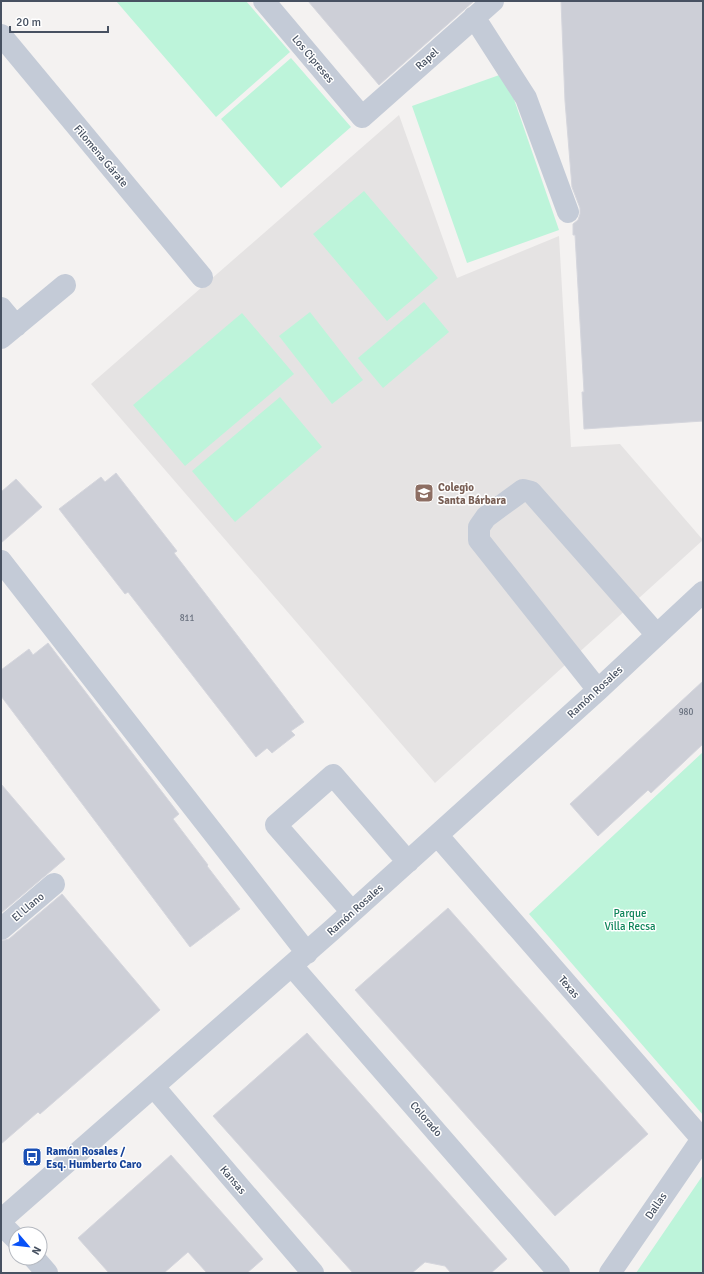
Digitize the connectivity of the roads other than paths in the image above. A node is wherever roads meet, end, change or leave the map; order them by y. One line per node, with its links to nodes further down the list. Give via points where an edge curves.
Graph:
1 (264, 1): 5 (street, Los Cipreses)
2 (493, 1): 3 (street, Rapel)
3 (474, 17): 5 (street, Rapel); 6 (street, via 526,98)
4 (1, 35): 7 (street, Filomena Gárate)
5 (362, 117)
6 (568, 212)
7 (202, 277)
8 (65, 285): 10 (street)
9 (1, 308): 10 (street)
10 (8, 332)
11 (1, 561): 20 (street, Colorado)
12 (703, 592): 13 (street, Ramón Rosales)
13 (657, 635): 14 (street, Ramón Rosales); 14 (street, via 531,492 523,490 486,517 479,527 479,540)
14 (598, 690): 15 (street, Ramón Rosales)
15 (438, 836): 16 (street, Ramón Rosales); 22 (street, Texas)
16 (408, 862): 18 (street, Ramón Rosales); 18 (street, via 333,775 276,825)
17 (54, 884): 19 (street, El Llano)
18 (352, 912): 20 (street, Ramón Rosales)
19 (1, 929)
20 (299, 959): 21 (street, Ramón Rosales); 25 (street, Colorado)
21 (154, 1087): 23 (street, Ramón Rosales); 24 (street, Kansas)
22 (702, 1139): 26 (street, Dallas)
23 (1, 1220)
24 (312, 1273)
25 (559, 1273)
26 (610, 1273)

